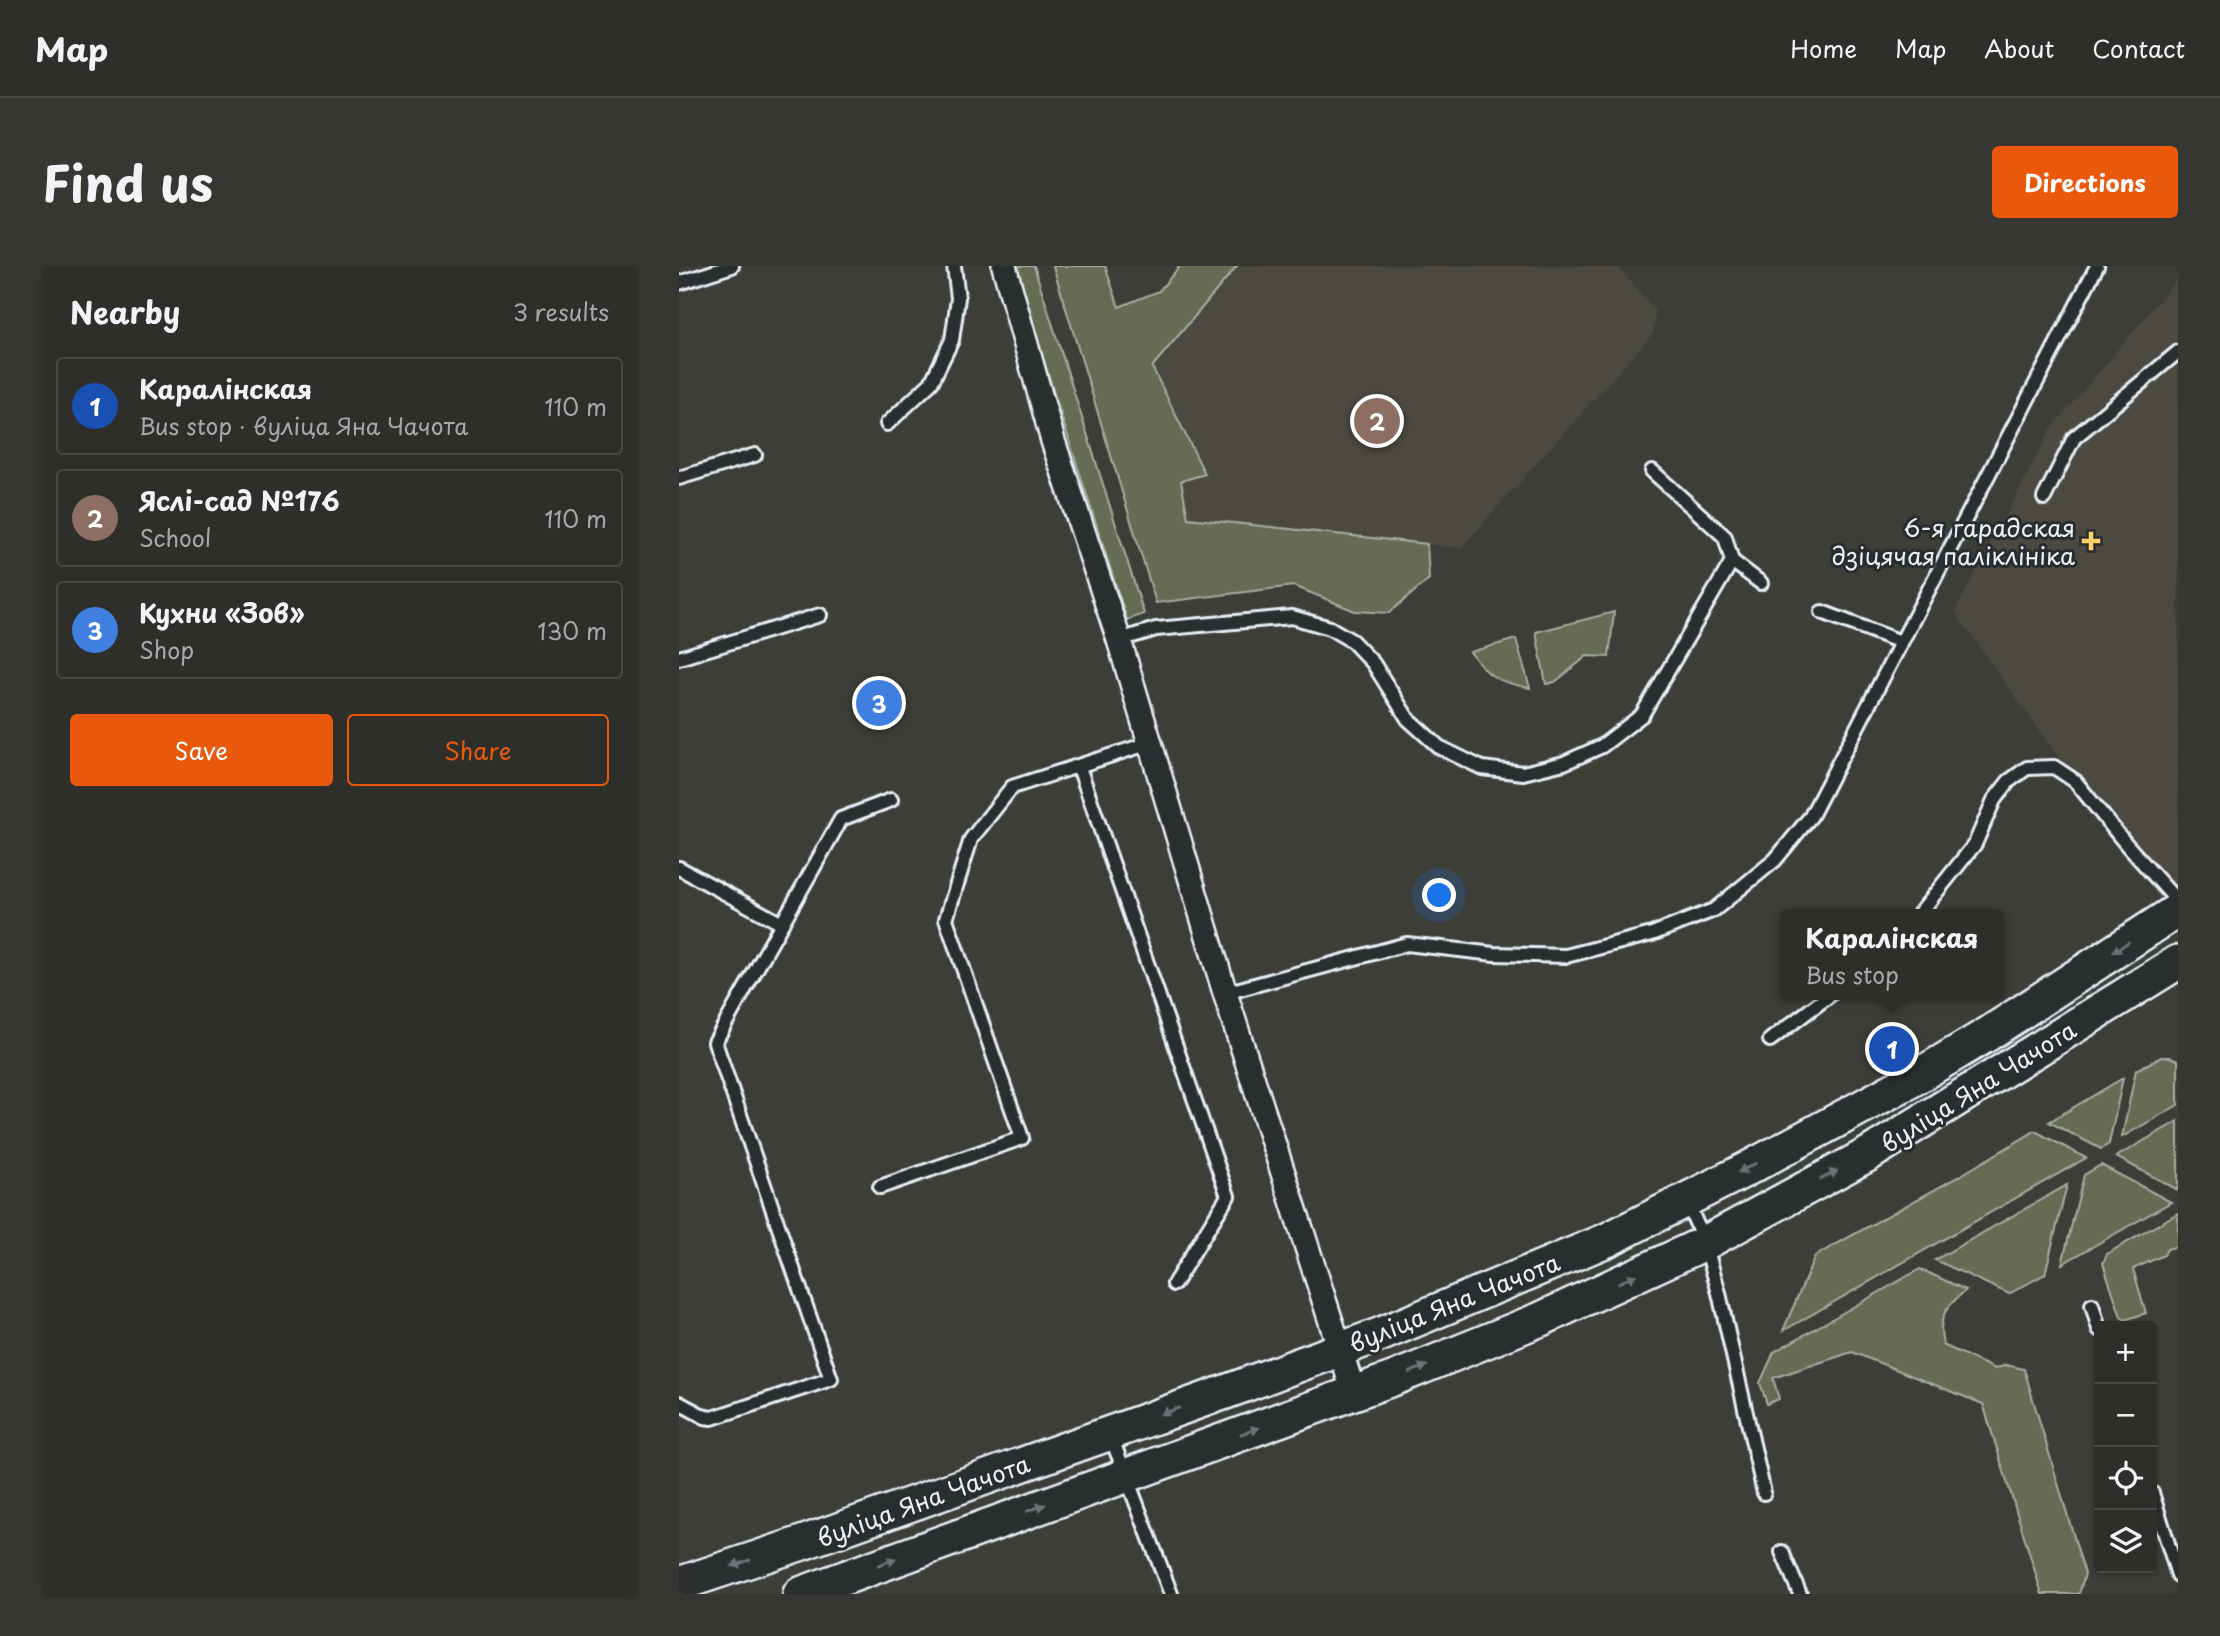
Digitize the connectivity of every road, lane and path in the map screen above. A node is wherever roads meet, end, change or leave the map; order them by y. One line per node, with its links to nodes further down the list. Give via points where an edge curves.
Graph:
1 (732, 266): 5 (lane)
2 (954, 266): 7 (lane, via 958,298 952,340 931,383)
3 (1004, 266): 16 (street, via 1053,441)
4 (2097, 266): 17 (lane)
5 (679, 283)
6 (2178, 352): 11 (lane, via 2074,438)
7 (887, 424)
8 (755, 456): 10 (lane)
9 (1652, 471): 12 (lane, via 1725,537)
10 (679, 478)
11 (2044, 498)
12 (1732, 561): 13 (lane); 16 (lane, via 1642,715 1602,746 1564,763 1523,773 1482,768 1439,747 1408,719 1373,663 1352,641 1330,628 1292,617 1156,629)
13 (1761, 583)
14 (1822, 612): 17 (lane)
15 (820, 615): 18 (lane)
16 (1119, 639): 19 (street)
17 (1901, 642): 28 (lane, via 1811,816 1775,860 1714,910 1652,934 1566,956 1407,944)
18 (679, 658)
19 (1150, 743): 20 (lane); 28 (street)
20 (1079, 767): 31 (lane, via 1012,787 971,839 946,919 1022,1138); 34 (lane, via 1228,1196)
21 (891, 800): 26 (lane, via 841,819)
22 (679, 868): 26 (lane)
23 (2178, 902): 24 (lane, via 2075,782 2054,767 2027,768 2009,781 1994,800 1975,844)
24 (1923, 909)
25 (2178, 909): 32 (main road, вуліца Яна Чачота, one-way to 32, via 1988,1034)
26 (782, 924): 39 (lane, via 715,1042 831,1379 712,1418)
27 (2178, 962): 33 (main road, вуліца Яна Чачота, one-way to 27, via 1867,1155)
28 (1225, 993): 37 (street)
29 (1822, 1000): 30 (lane)
30 (1770, 1040)
31 (880, 1186)
32 (1686, 1200): 33 (lane); 37 (main road, вуліца Яна Чачота, via 1526,1276)
33 (1705, 1242): 38 (main road, вуліца Яна Чачота, one-way to 33, via 1541,1318); 42 (lane)
34 (1174, 1284)
35 (2092, 1306): 36 (lane)
36 (2097, 1321)
37 (1339, 1349): 38 (street); 40 (main road, вуліца Яна Чачота, one-way to 40)
38 (1354, 1393): 41 (main road, вуліца Яна Чачота, one-way to 38)
39 (679, 1404)
40 (1110, 1433): 41 (lane); 46 (main road, вуліца Яна Чачота, one-way to 46)
41 (1125, 1475): 47 (main road, вуліца Яна Чачота, one-way to 41); 48 (lane)
42 (1763, 1493)
43 (2157, 1509): 45 (lane)
44 (1781, 1552): 49 (lane)
45 (2178, 1575)
46 (679, 1584)
47 (800, 1594)
48 (1171, 1594)
49 (1800, 1594)

